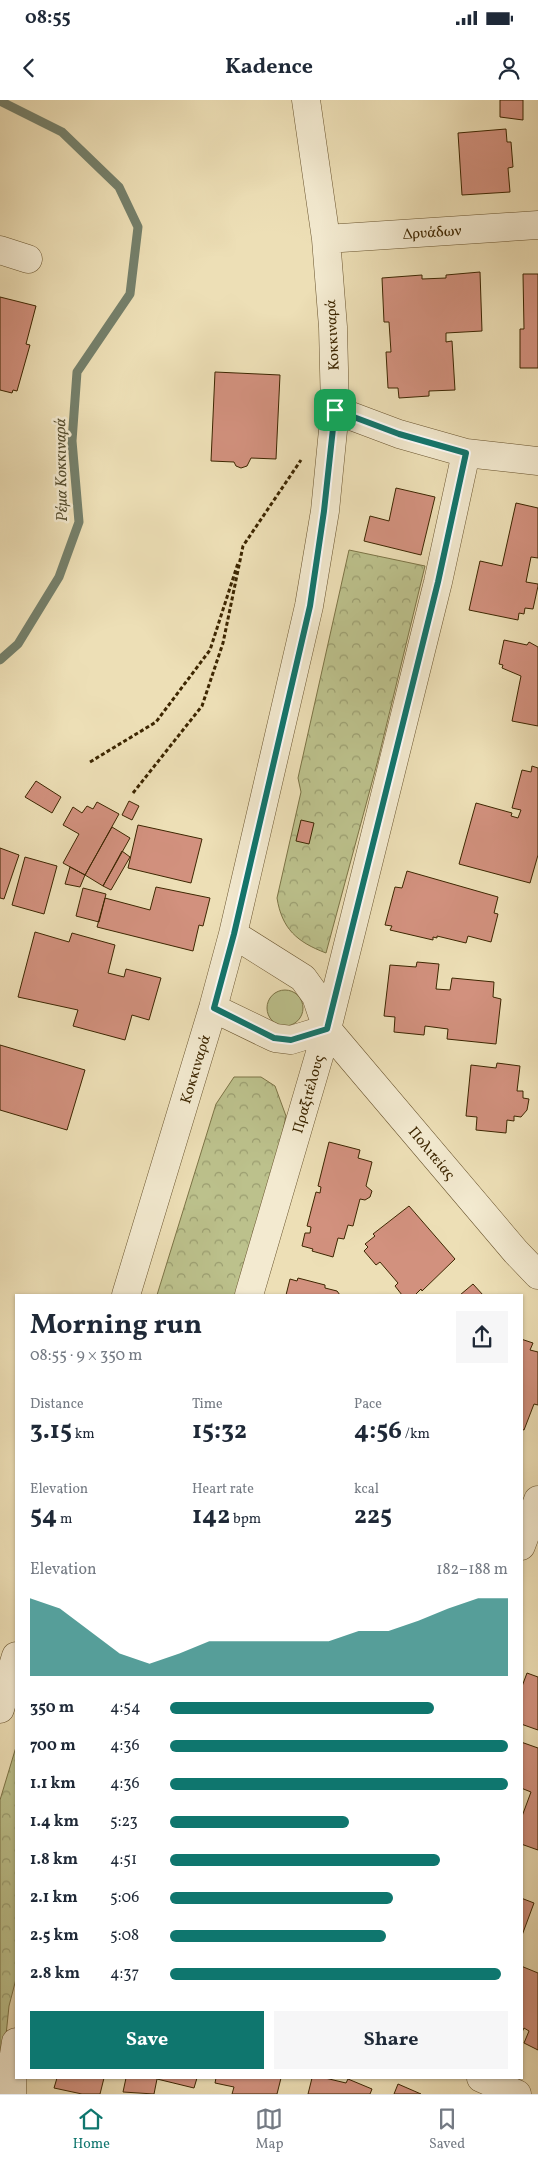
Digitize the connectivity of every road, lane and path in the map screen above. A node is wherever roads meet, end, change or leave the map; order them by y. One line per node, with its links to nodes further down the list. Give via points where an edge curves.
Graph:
1 (306, 100): 3 (street, Κοκκιναρά)
2 (538, 225): 3 (street, Δρυάδων)
3 (326, 239): 6 (street, Κοκκιναρά)
4 (0, 250): 5 (street)
5 (28, 259)
6 (335, 410): 7 (street, via 399,434); 13 (street, Κοκκιναρά, via 310,606)
7 (466, 453): 9 (street); 15 (street, Πραξιτέλους, via 438,582)
8 (303, 458): 10 (path)
9 (538, 461)
10 (243, 546): 11 (path, via 210,650 156,722); 12 (path, via 223,643 202,706)
11 (90, 762)
12 (132, 793)
13 (234, 934): 14 (street, Κοκκιναρά); 15 (street, Πολιτείας, via 303,978 316,996)
14 (214, 1008): 15 (street, via 274,1038 291,1040); 17 (street, Κοκκιναρά)
15 (327, 1029): 16 (street, Πολιτείας); 18 (street, Πραξιτέλους)
16 (538, 1275)
17 (126, 1294)
18 (249, 1294)
19 (538, 1500): 20 (street)
20 (523, 1541)
21 (15, 1659): 22 (street)
22 (0, 1709)
23 (15, 2055): 25 (street)
24 (483, 2079): 26 (street)
25 (12, 2094)
26 (517, 2094)

